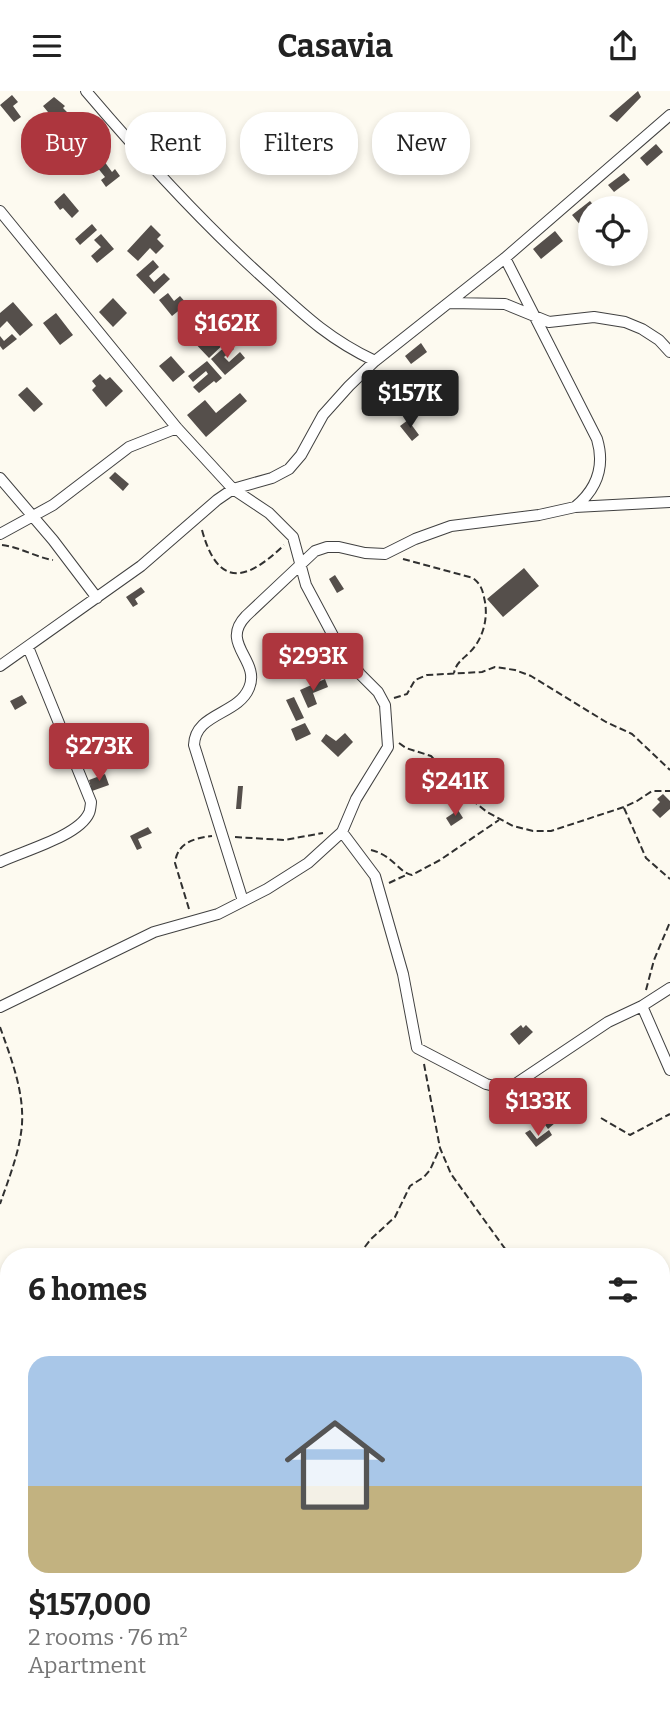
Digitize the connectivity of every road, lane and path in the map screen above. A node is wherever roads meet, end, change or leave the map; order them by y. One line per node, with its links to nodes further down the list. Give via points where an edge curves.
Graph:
1 (86, 91): 9 (street, via 245,261 323,332)
2 (670, 115): 4 (street)
3 (0, 211): 10 (street)
4 (505, 258): 5 (street); 6 (street)
5 (450, 303): 6 (street, via 505,303); 9 (street)
6 (536, 316): 7 (street, via 550,322 594,317 625,322); 14 (street, via 600,452 593,488)
7 (665, 338): 8 (street)
8 (670, 352)
9 (376, 361): 12 (street, via 323,415 289,469)
10 (177, 428): 12 (street); 15 (street, via 129,447 53,505)
11 (0, 478): 15 (street)
12 (233, 489): 16 (street); 18 (street, via 269,513)
13 (670, 502): 14 (street)
14 (575, 507): 20 (street, via 451,526)
15 (31, 515): 17 (street); 21 (street)
16 (198, 516): 18 (path, via 204,537 226,573 249,570); 23 (street)
17 (0, 534)
18 (293, 537): 22 (street)
19 (0, 545): 21 (path)
20 (385, 554): 22 (street, via 327,547 315,551); 26 (path, via 480,583 487,613 484,627)
21 (71, 563): 23 (street)
22 (300, 568): 27 (street, via 338,645); 34 (street, via 238,624 235,633 251,677 249,688 224,713 203,723 194,737)
23 (97, 598): 24 (street)
24 (27, 647): 25 (street); 36 (street, via 91,802 90,813 80,826 62,836)
25 (0, 666)
26 (453, 674): 27 (path, via 419,677 407,694); 29 (path, via 495,667 531,676 632,734)
27 (385, 705): 28 (street)
28 (388, 736): 32 (path, via 431,756 472,800); 33 (street, via 385,754)
29 (670, 770)
30 (670, 792): 31 (path, via 652,792)
31 (624, 807): 32 (path, via 551,831 533,831); 38 (path, via 646,858)
32 (499, 820): 37 (path, via 421,871)
33 (343, 829): 34 (path, via 284,840); 35 (street, via 346,841); 40 (street, via 308,863)
34 (222, 836): 40 (street); 41 (path, via 195,839 175,856)
35 (358, 852): 37 (path, via 382,853); 39 (street)
36 (0, 862)
37 (407, 874): 39 (path)
38 (670, 879)
39 (379, 889): 47 (street, via 403,974 415,1043)
40 (243, 901): 41 (street)
41 (193, 921): 45 (street, via 153,932)
42 (670, 922): 44 (path)
43 (670, 988): 44 (street)
44 (642, 1006): 47 (street, via 608,1022 511,1087 486,1084); 48 (street)
45 (0, 1007)
46 (0, 1027): 52 (path, via 19,1085 22,1124)
47 (422, 1052): 51 (path)
48 (670, 1070)
49 (670, 1114): 50 (path, via 630,1135)
50 (601, 1118)
51 (440, 1148): 53 (path, via 430,1170 410,1186 395,1217); 54 (path, via 451,1174)
52 (0, 1204)
53 (364, 1248)
54 (504, 1248)

